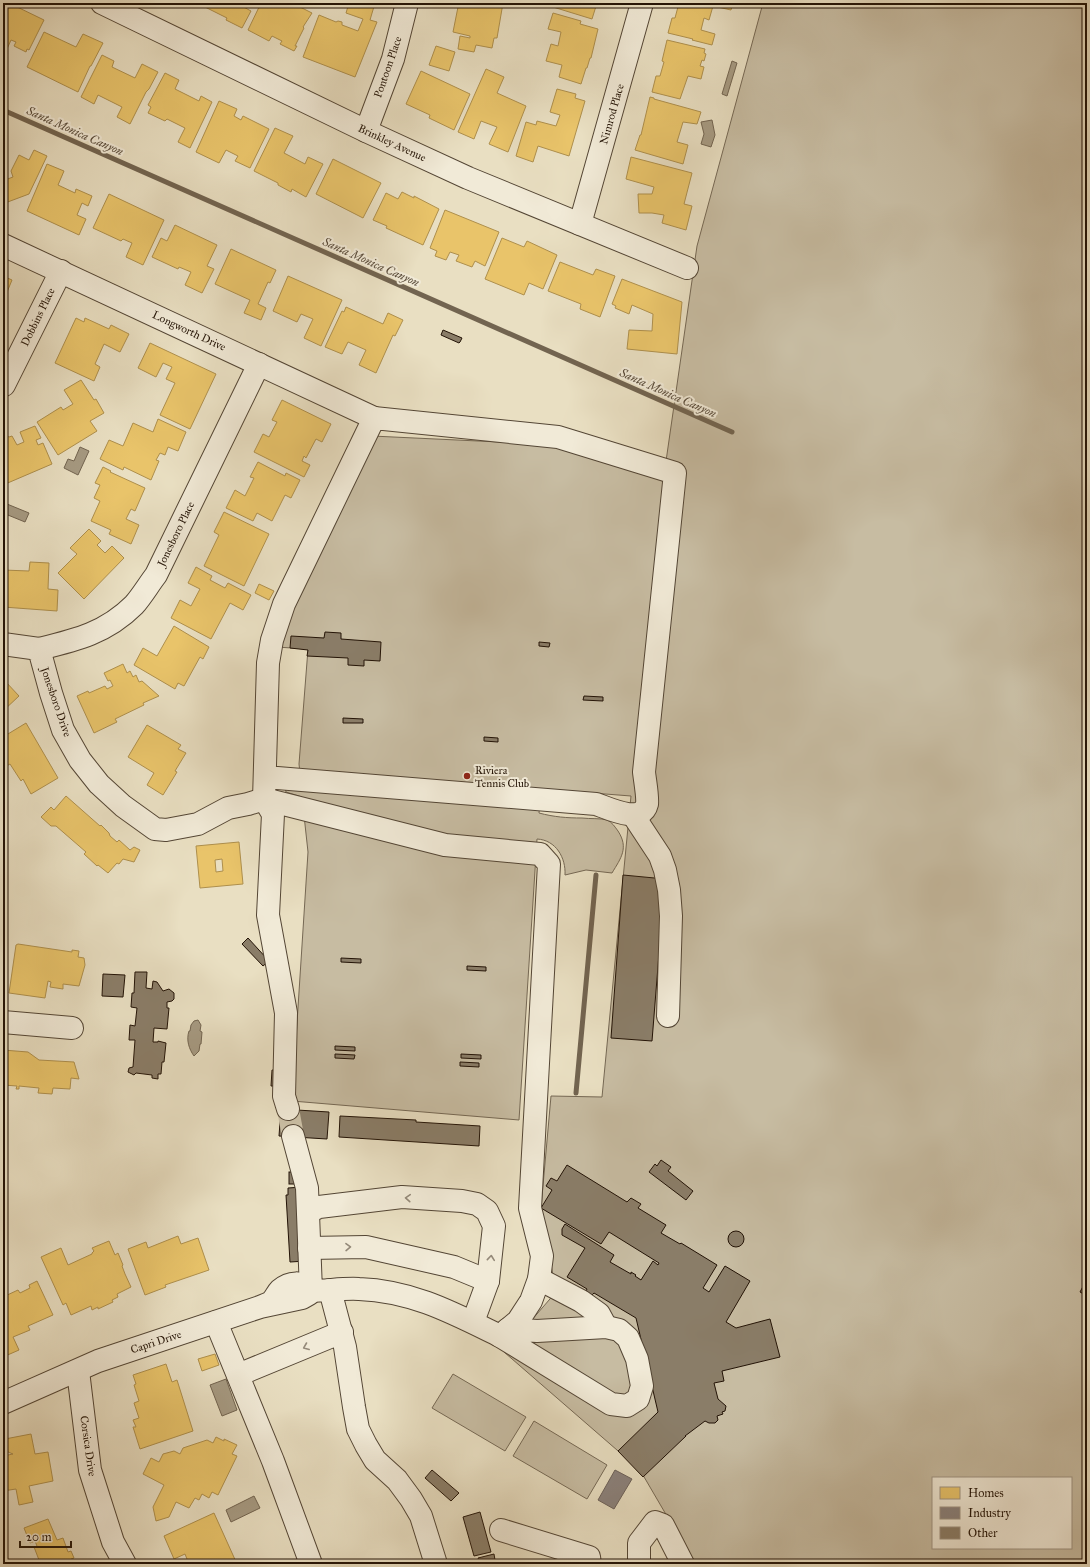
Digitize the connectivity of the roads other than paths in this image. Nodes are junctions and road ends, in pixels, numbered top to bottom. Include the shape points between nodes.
1 (102, 3) edge
2 (407, 3) edge
3 (642, 3) edge
4 (366, 131) junction
5 (580, 224) junction
6 (3, 245) edge
7 (687, 268) dead end
8 (60, 271) junction
9 (259, 364) junction
10 (4, 385) dead end
11 (374, 418) junction
12 (3, 644) edge
13 (39, 649) junction
14 (265, 777) junction
15 (264, 799) junction
16 (633, 815) junction
17 (668, 1016) dead end
18 (3, 1022) edge
19 (72, 1028) dead end
20 (288, 1109) tunnel mouth
21 (293, 1136) tunnel mouth
22 (308, 1212) junction
23 (309, 1248) junction
24 (539, 1279) junction
25 (488, 1281) junction
26 (320, 1291) junction
27 (216, 1322) junction
28 (473, 1322) junction
29 (606, 1327) junction
30 (342, 1332) junction
31 (504, 1333) junction
32 (78, 1371) junction
33 (238, 1375) junction
34 (3, 1403) edge
35 (501, 1530) dead end
36 (125, 1564) edge
37 (311, 1564) edge
38 (436, 1564) edge
39 (590, 1564) edge
40 (639, 1564) edge
41 (683, 1564) edge

1 - 4 street, Brinkley Avenue
2 - 4 street, Pontoon Place via 393,59
3 - 5 street, Nimrod Place
4 - 5 street, Brinkley Avenue via 468,178
5 - 7 street, Brinkley Avenue
6 - 8 street, Longworth Drive
8 - 9 street, Longworth Drive
8 - 10 street, Dobbins Place
9 - 11 street, Longworth Drive
9 - 13 street, Jonesboro Place via 156,574 134,604 108,626 75,641
11 - 14 street via 284,604 272,640 268,663
11 - 16 street, Longworth Drive via 558,436 675,473 644,772 647,804 642,812
12 - 13 street
13 - 15 street, Jonesboro Drive via 63,730 80,760 99,784 154,829 166,830 198,824 228,808
14 - 15 street
14 - 16 street via 596,804
15 - 20 street via 273,814 268,915 286,1013 284,1096
15 - 24 street via 445,845 540,854 548,864 530,1208 542,1256
16 - 17 street via 660,856 669,890 671,916
18 - 19 street
21 - 22 street via 307,1188
22 - 23 street
25 -> 22 street via 494,1226 487,1212 477,1204 402,1197 319,1207
23 -> 25 street via 366,1247 454,1267
23 - 26 street
24 - 29 street via 581,1301 599,1314
24 - 31 street via 531,1301 518,1321
25 - 28 street
26 - 27 street, Capri Drive via 303,1284 292,1283 280,1290 273,1300 260,1307
26 - 28 street via 359,1289 399,1295 422,1300
26 - 30 street
27 - 32 street, Capri Drive via 98,1361
27 - 33 street
28 - 31 street
29 - 31 street
29 - 31 street via 619,1330 628,1338 637,1359 642,1386 638,1399 627,1406 611,1404
30 -> 33 street
30 - 38 street via 358,1429 375,1460 397,1480 411,1498 421,1516
32 - 34 street, Capri Drive
32 - 36 street, Corsica Drive via 90,1470 113,1542
33 - 37 street
35 - 39 street via 589,1557
40 - 41 street via 639,1543 655,1522 663,1525

